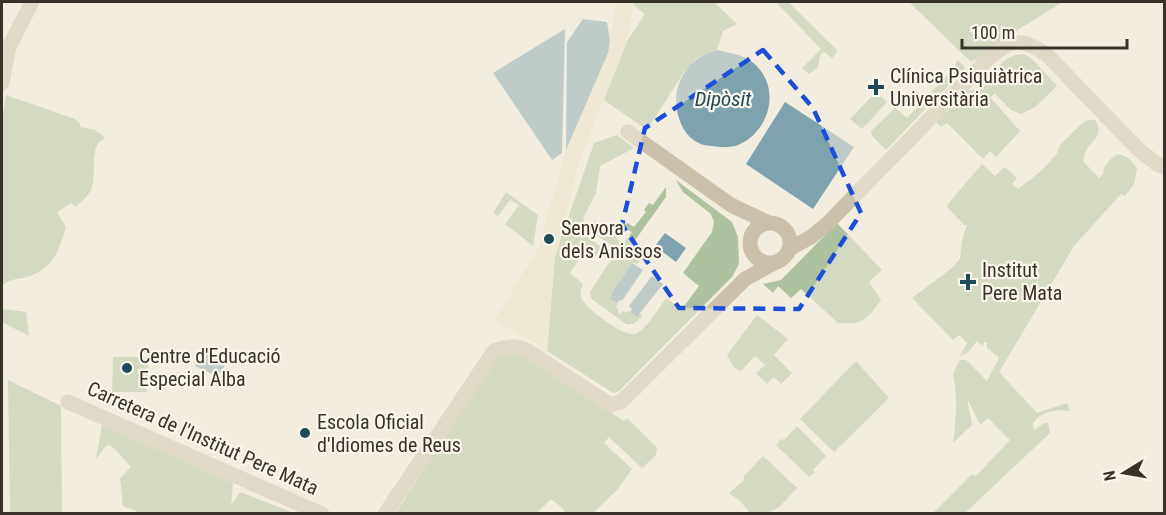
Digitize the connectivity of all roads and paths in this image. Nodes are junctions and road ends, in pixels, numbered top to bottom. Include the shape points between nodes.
1 (32, 2) edge
2 (2, 83) edge
3 (628, 132) dead end
4 (1164, 167) edge
5 (731, 205) junction
6 (832, 216) junction
7 (769, 223) junction
8 (786, 231) junction
9 (751, 236) junction
10 (789, 249) junction
11 (751, 252) junction
12 (774, 263) junction
13 (745, 279) junction
14 (68, 402) dead end
15 (322, 513) edge
16 (385, 513) edge

1 - 2 street via 9,47
3 - 5 street
4 - 6 street via 1139,150 1048,56 1036,47 1010,43 988,59
5 - 7 street
5 - 9 street
6 - 8 street via 803,232
6 - 10 street via 811,237
7 - 8 street
7 - 9 street via 757,227
8 - 10 street
9 - 11 street
10 - 12 street via 786,256
11 - 12 street via 760,261
11 - 13 street
12 - 13 street
13 - 16 street via 622,401 611,405 528,351 506,346 494,351
14 - 15 street, Carretera de l'Institut Pere Mata

